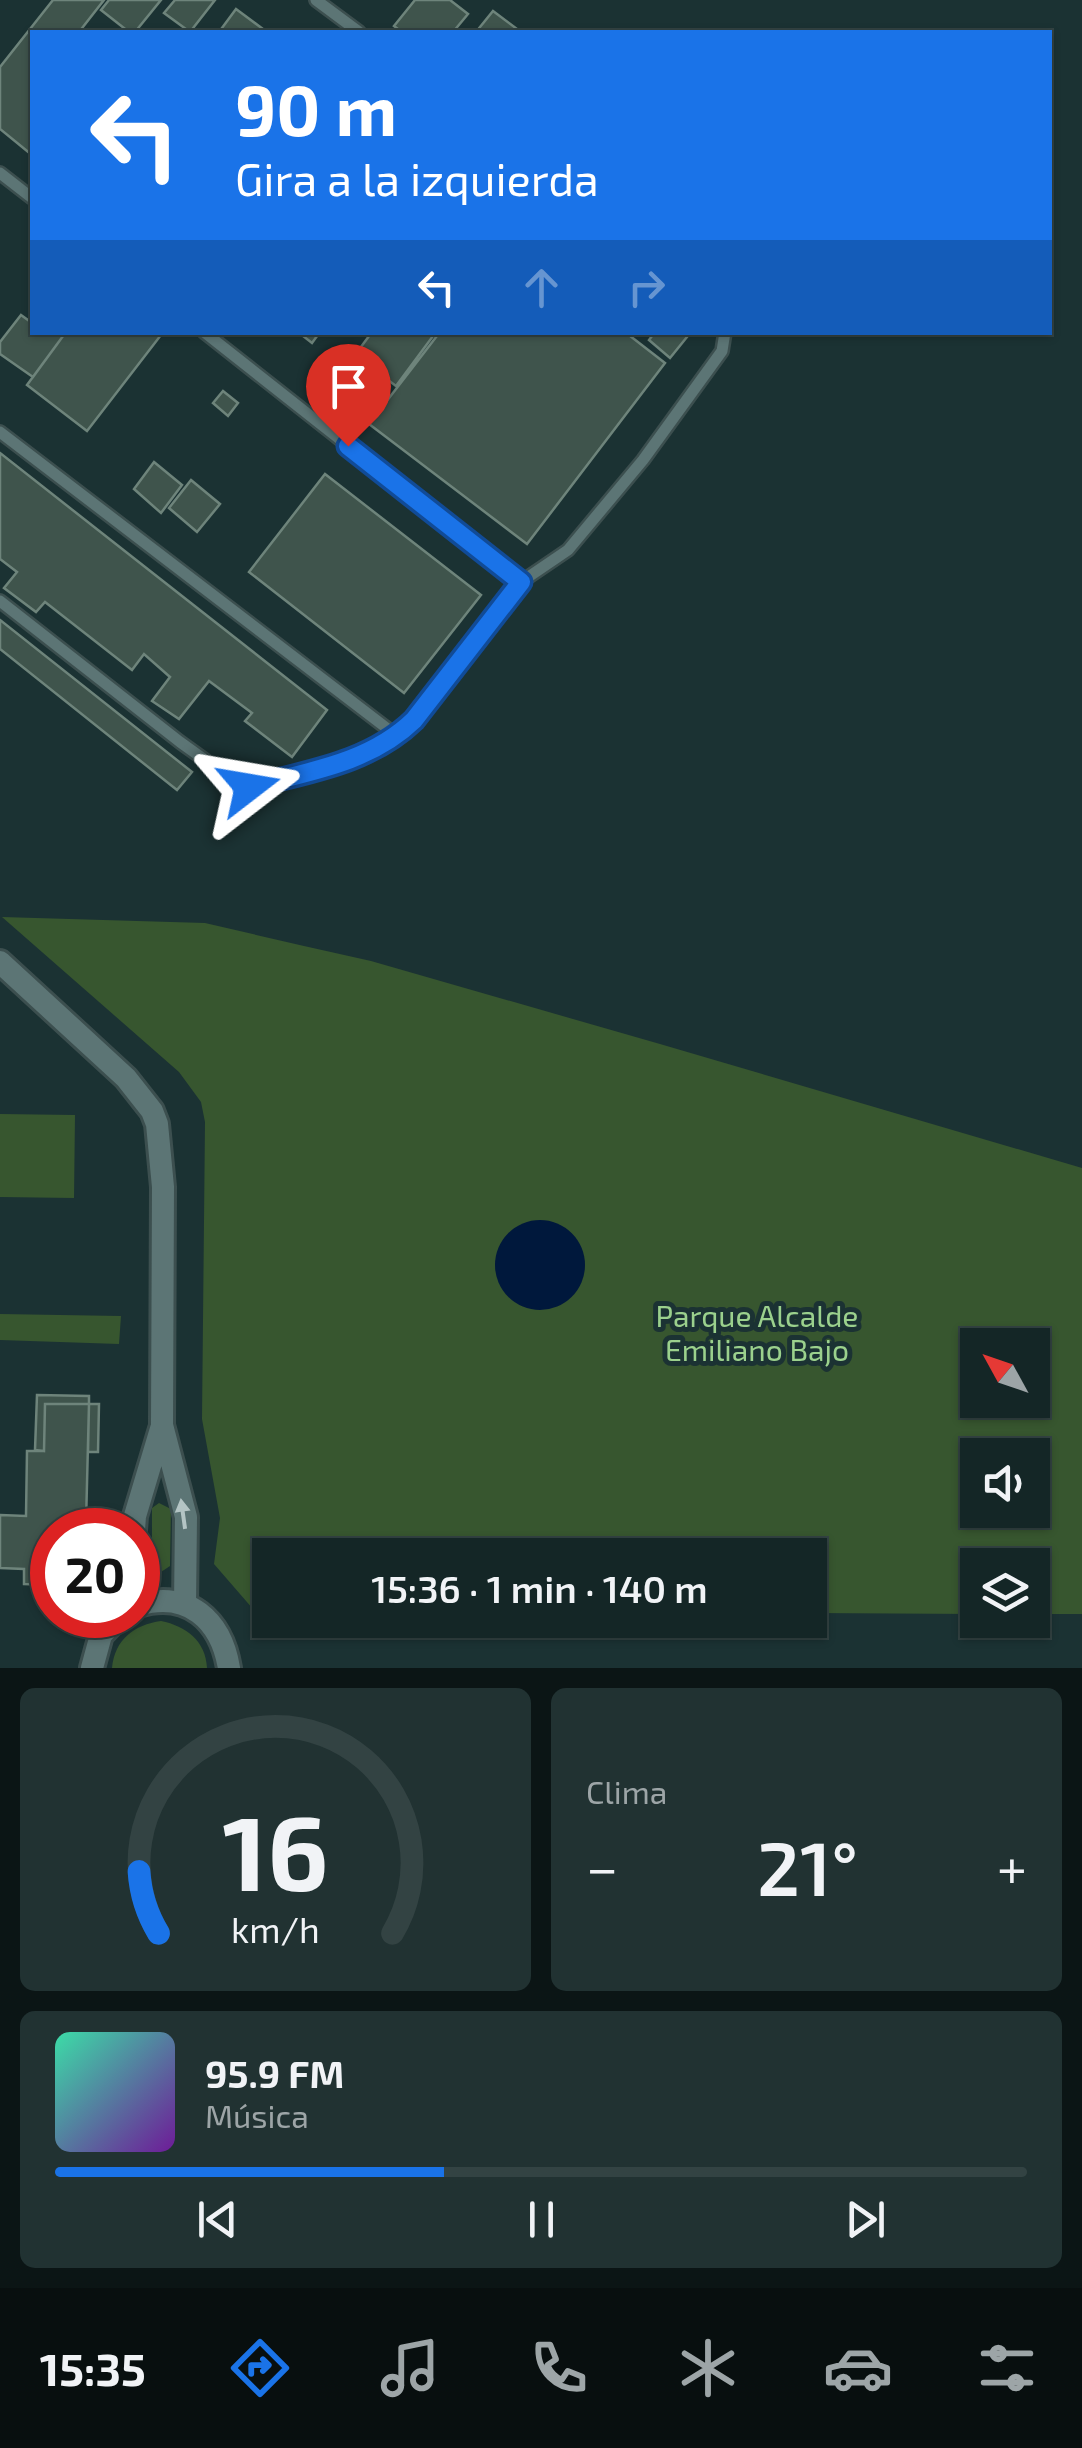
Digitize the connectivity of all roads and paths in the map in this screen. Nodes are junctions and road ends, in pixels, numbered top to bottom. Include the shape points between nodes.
1 (316, 0) edge
2 (355, 30) edge
3 (0, 173) edge
4 (30, 196) edge
5 (208, 335) edge
6 (725, 335) edge
7 (0, 432) edge
8 (521, 582) junction
9 (0, 601) edge
10 (398, 736) junction
11 (0, 962) edge
12 (162, 1425) junction
13 (137, 1508) edge
14 (160, 1601) edge
15 (184, 1605) junction
16 (100, 1638) edge
17 (92, 1668) edge
18 (228, 1668) edge

1 - 2 lane
3 - 4 lane
5 - 8 lane
6 - 8 lane via 722,351 643,460 568,550
7 - 10 lane
8 - 10 lane
9 - 10 lane via 192,751 249,787 373,752
11 - 12 street via 126,1078 157,1124 164,1187
12 - 13 street
15 -> 12 street via 186,1517
14 - 15 street
15 - 18 street via 216,1628
16 - 17 street

